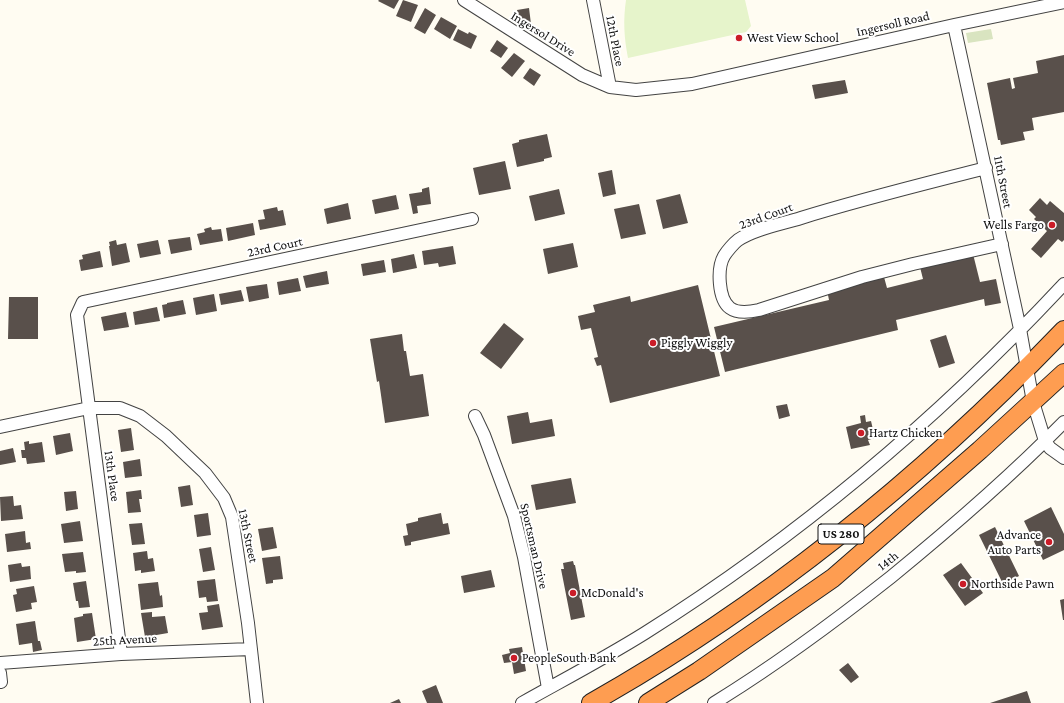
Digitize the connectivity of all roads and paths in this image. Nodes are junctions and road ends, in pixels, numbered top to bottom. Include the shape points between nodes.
1 (464, 0) edge
2 (593, 0) edge
3 (1064, 2) edge
4 (954, 25) junction
5 (610, 87) junction
6 (986, 168) junction
7 (472, 219) dead end
8 (1002, 244) junction
9 (1064, 284) edge
10 (83, 302) joint
11 (1020, 329) junction
12 (1064, 330) edge
13 (1027, 369) junction
14 (1064, 373) edge
15 (1033, 402) junction
16 (89, 408) junction
17 (475, 416) dead end
18 (1064, 422) edge
19 (0, 427) edge
20 (1045, 441) junction
21 (1064, 458) edge
22 (251, 649) junction
23 (122, 654) junction
24 (0, 663) edge
25 (548, 688) junction
26 (258, 703) edge
27 (522, 703) edge
28 (591, 703) edge
29 (648, 703) edge
30 (714, 703) edge

1 - 5 street, Ingersol Drive via 582,75
2 - 5 street, 12th Place
3 - 4 street, Ingersoll Road
4 - 5 street, Ingersoll Road via 692,84 636,90
4 - 6 street, 11th Street
6 - 8 street, 11th Street
6 - 8 street, 23rd Court via 839,206 738,240 724,257 719,278 723,299 730,308 749,312 862,277
7 - 10 street, 23rd Court
8 - 11 street, 11th Street
9 - 11 street
10 - 16 street, 13th Place via 77,315
11 - 13 street, 11th Street
11 - 25 street via 901,442 813,514 718,584 647,632
12 - 13 highway, US 280
13 - 15 street
13 - 28 highway, US 280 via 942,450 837,538 739,610 630,681
14 - 15 highway, US 280
15 - 20 street
15 - 29 highway, US 280 via 833,578 699,671
16 - 19 street, 13th Street
16 - 22 street, 13th Street via 120,408 140,416 166,436 205,473 224,498 232,517
16 - 23 street, 13th Place
17 - 25 street, Sportsman Drive via 514,516
18 - 20 street, 14th
20 - 21 street
20 - 30 street, 14th via 969,512 880,585 801,645
22 - 23 street, 25th Avenue
22 - 26 street, 13th Street
23 - 24 street, 25th Avenue
25 - 27 street

